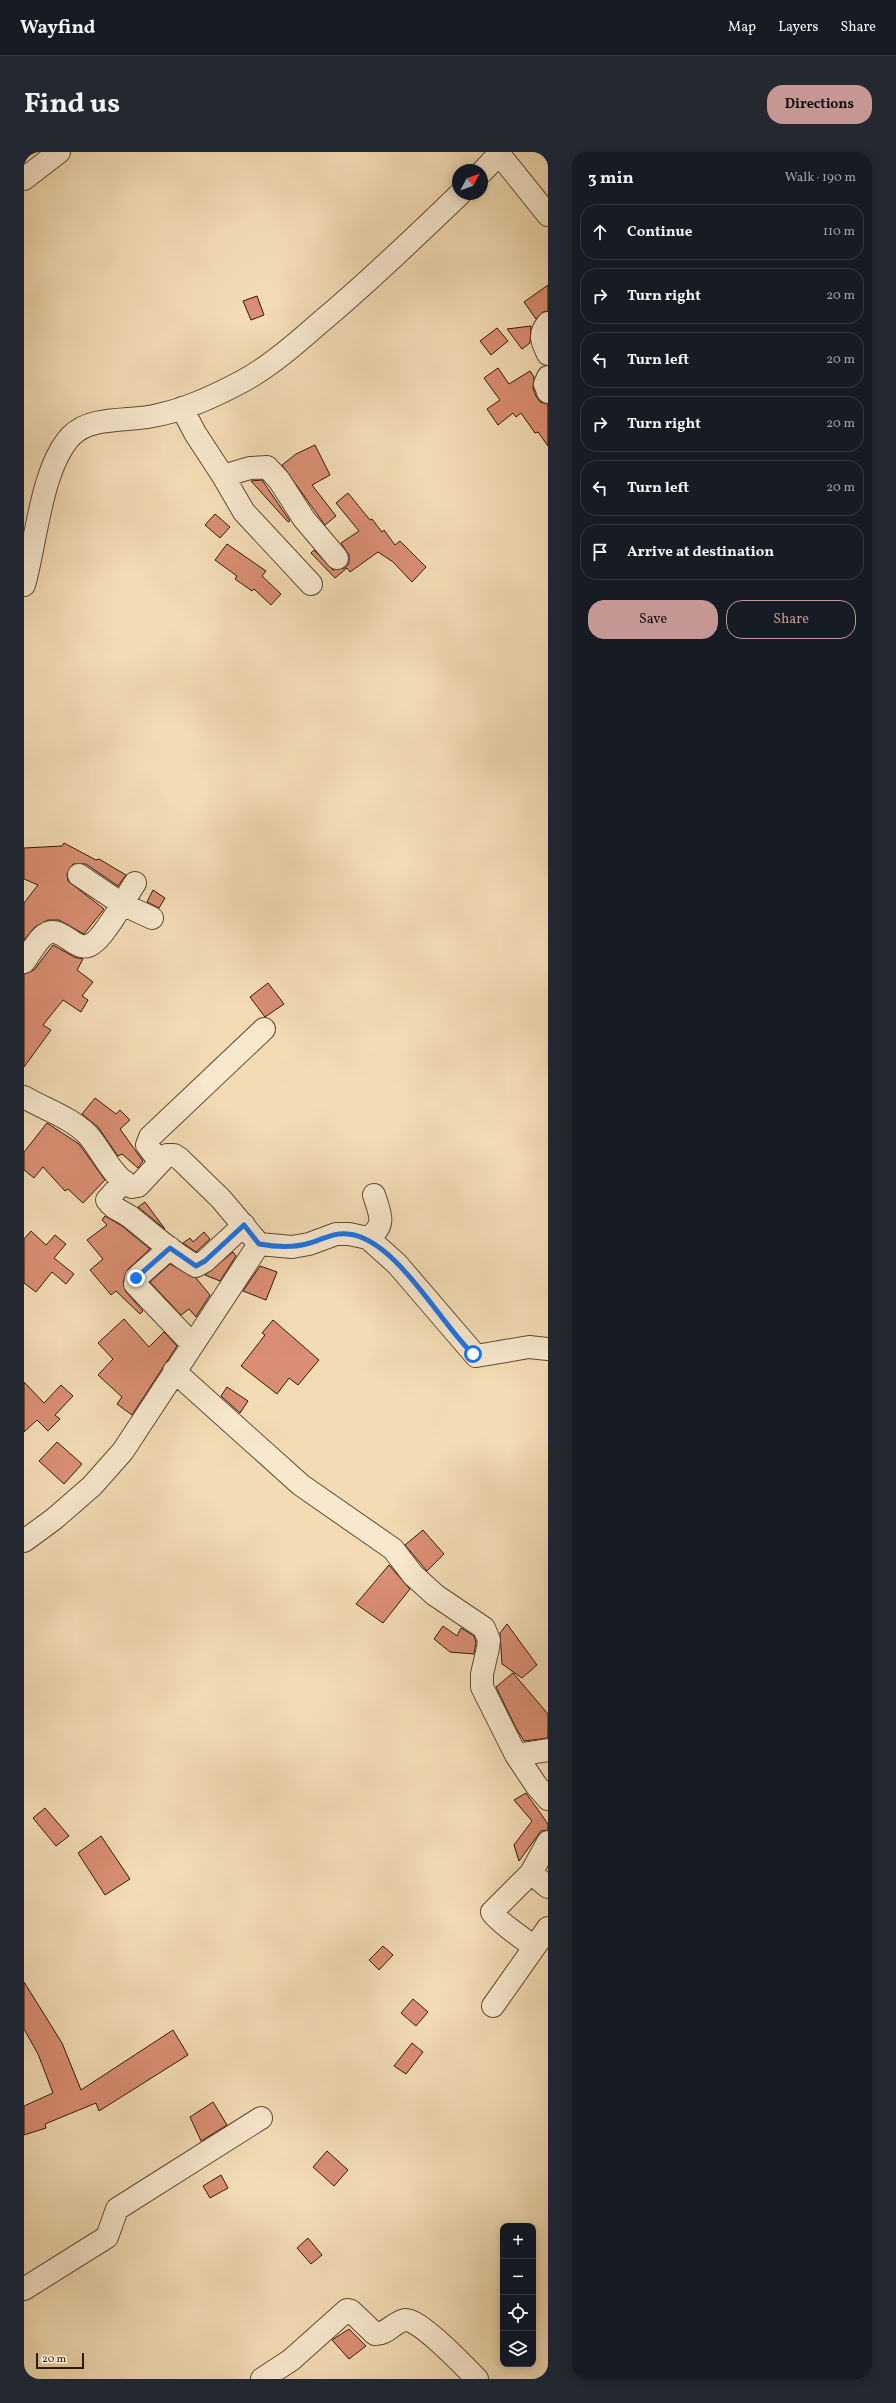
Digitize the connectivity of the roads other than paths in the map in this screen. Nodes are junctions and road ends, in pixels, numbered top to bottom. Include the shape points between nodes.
1 (500, 153) edge
2 (57, 154) edge
3 (488, 166) edge
4 (24, 179) edge
5 (454, 200) edge
6 (548, 215) edge
7 (548, 323) edge
8 (548, 354) edge
9 (548, 377) edge
10 (548, 392) edge
11 (182, 408) junction
12 (223, 476) junction
13 (337, 558) dead end
14 (311, 584) dead end
15 (24, 585) edge
16 (79, 875) dead end
17 (135, 883) dead end
18 (122, 904) junction
19 (152, 918) dead end
20 (24, 962) edge
21 (264, 1030) dead end
22 (24, 1097) edge
23 (159, 1161) junction
24 (124, 1181) junction
25 (374, 1195) dead end
26 (244, 1225) junction
27 (368, 1238) junction
28 (259, 1244) junction
29 (170, 1248) junction
30 (192, 1344) junction
31 (548, 1349) edge
32 (174, 1371) junction
33 (24, 1541) edge
34 (548, 1750) edge
35 (516, 1755) junction
36 (548, 1799) edge
37 (548, 1842) edge
38 (531, 1873) junction
39 (548, 1887) edge
40 (548, 1928) edge
41 (534, 1947) junction
42 (493, 2006) dead end
43 (261, 2118) dead end
44 (24, 2289) edge
45 (262, 2379) edge
46 (477, 2379) edge

1 - 3 street
1 - 6 street
2 - 4 street
5 - 11 street via 366,285 272,362 244,381
7 - 8 street via 541,332 541,339
9 - 10 street via 545,384
11 - 12 street
11 - 15 street via 159,415 89,425 69,438 52,470
12 - 13 street via 250,468 267,467
12 - 14 street via 244,512
16 - 18 street
17 - 18 street
18 - 19 street
18 - 20 street via 92,945 77,945 61,933 53,932 43,936
21 - 23 street via 150,1137 147,1146
22 - 24 street via 73,1123 88,1135
23 - 24 street via 138,1186 132,1187
23 - 26 street via 170,1154 180,1159
24 - 29 street via 107,1200 112,1208 126,1214
25 - 27 street via 381,1220 378,1231
26 - 28 street
26 - 29 street via 205,1261 196,1266
27 - 28 street via 336,1234 292,1247
27 - 31 street via 397,1264 473,1354 478,1356 529,1347
28 - 30 street
29 - 30 street via 136,1278 134,1284
30 - 32 street
32 - 33 street via 123,1451 92,1486
32 - 35 street via 301,1485 387,1544 435,1595 484,1628 489,1640 482,1687
34 - 35 street
35 - 36 street
37 - 38 street
38 - 39 street
38 - 41 street via 492,1912 497,1920
40 - 41 street
41 - 42 street
43 - 44 street via 117,2209 107,2237
45 - 46 street via 291,2360 347,2310 375,2334 380,2334 406,2320 413,2322 446,2347

